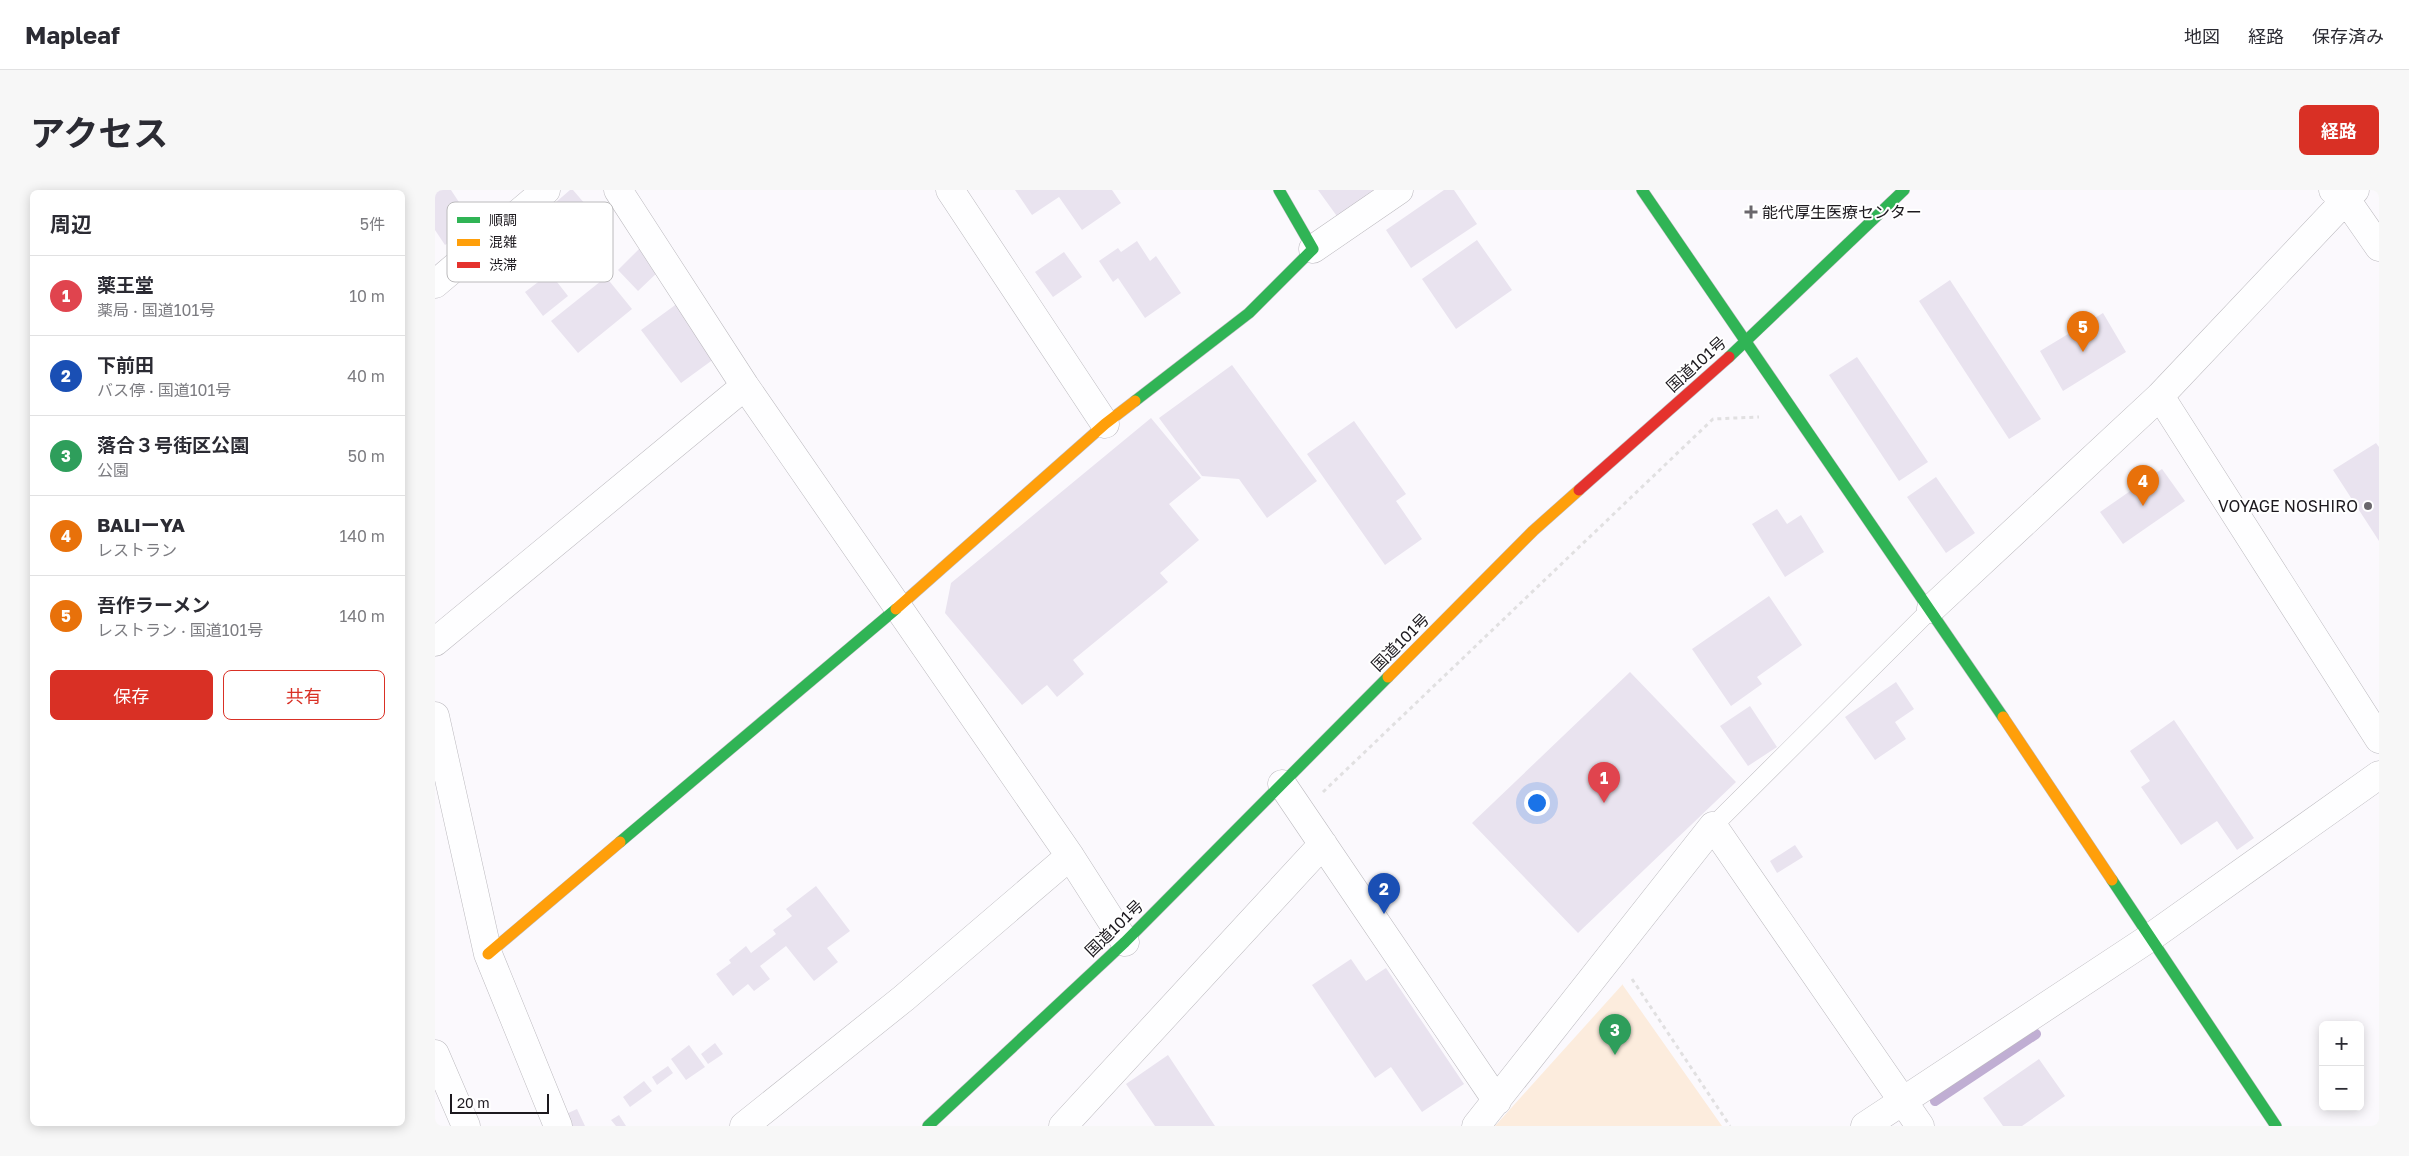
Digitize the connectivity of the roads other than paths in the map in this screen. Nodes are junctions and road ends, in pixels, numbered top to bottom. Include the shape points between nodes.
1 (546, 190) edge
2 (617, 190) edge
3 (950, 190) edge
4 (1279, 190) edge
5 (1399, 190) edge
6 (1642, 190) edge
7 (1904, 190) edge
8 (2345, 193) edge
9 (532, 202) edge
10 (2379, 247) edge
11 (1313, 249) junction
12 (447, 274) edge
13 (435, 284) edge
14 (1745, 343) junction
15 (745, 386) junction
16 (2160, 396) junction
17 (1105, 424) junction
18 (897, 608) junction
19 (1931, 608) junction
20 (435, 642) edge
21 (435, 716) edge
22 (2379, 739) edge
23 (2379, 775) edge
24 (1282, 784) junction
25 (1713, 826) junction
26 (1323, 844) junction
27 (1070, 856) junction
28 (2151, 937) junction
29 (1125, 942) junction
30 (488, 954) junction
31 (435, 1054) edge
32 (1902, 1100) junction
33 (1497, 1101) junction
34 (466, 1126) edge
35 (558, 1126) edge
36 (744, 1126) edge
37 (928, 1126) edge
38 (1063, 1126) edge
39 (1476, 1126) edge
40 (1865, 1126) edge
41 (1920, 1126) edge
42 (2276, 1126) edge

1 - 9 street
2 - 15 street
3 - 17 street
4 - 11 main road
5 - 11 street
6 - 14 main road
7 - 14 main road, 国道101号
8 - 10 street
8 - 16 street
11 - 17 main road via 1249,313
12 - 13 street
14 - 19 main road
14 - 24 main road, 国道101号 via 1533,531
15 - 18 street
15 - 20 street
16 - 19 street
16 - 22 street
17 - 18 main road
18 - 27 street
18 - 30 main road
19 - 25 lane
19 - 28 main road
21 - 30 street
23 - 28 street
24 - 26 street
24 - 29 main road, 国道101号
25 - 32 street
25 - 33 street
26 - 33 street
26 - 38 street
27 - 29 street
27 - 36 street via 904,998
28 - 32 street
28 - 42 main road
29 - 37 main road, 国道101号
30 - 35 street
31 - 34 street
32 - 40 street
32 - 41 street
33 - 39 street

